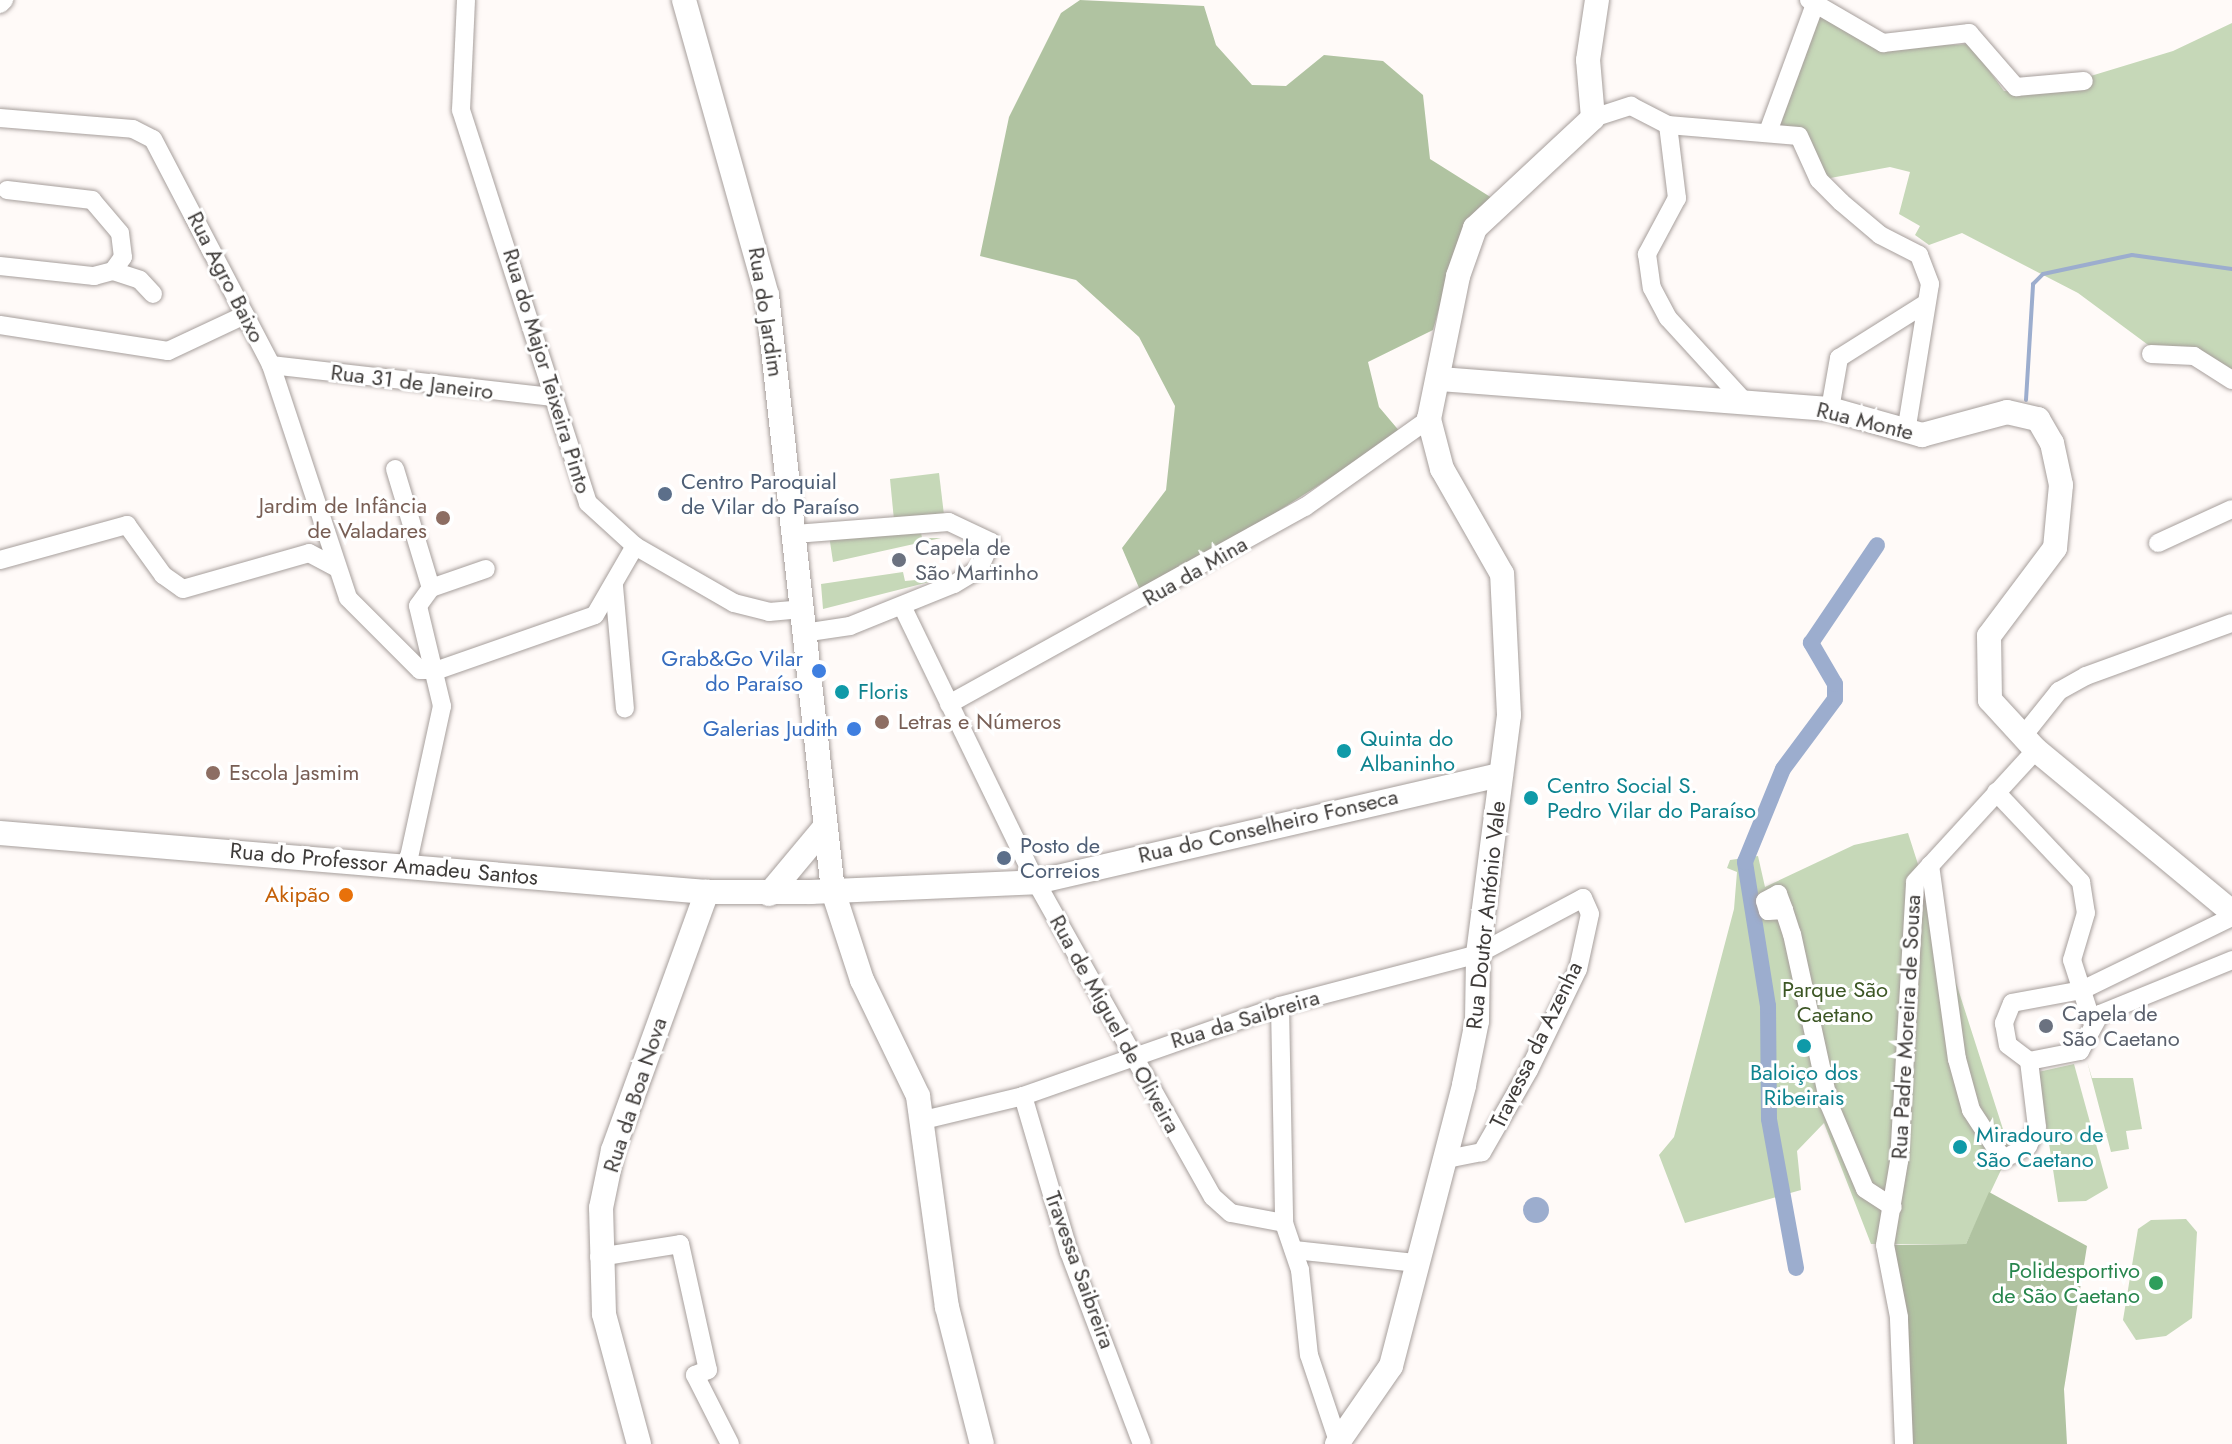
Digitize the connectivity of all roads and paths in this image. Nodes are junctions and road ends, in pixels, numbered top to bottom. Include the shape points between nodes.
1 (466, 0) edge
2 (684, 0) edge
3 (1597, 0) edge
4 (1812, 2) edge
5 (2084, 81) dead end
6 (0, 118) edge
7 (1593, 118) junction
8 (1668, 125) junction
9 (1768, 132) junction
10 (7, 190) dead end
11 (0, 266) edge
12 (113, 271) junction
13 (153, 294) dead end
14 (1923, 305) junction
15 (245, 315) junction
16 (0, 325) edge
17 (2151, 354) dead end
18 (271, 365) junction
19 (1439, 379) junction
20 (2232, 380) edge
21 (553, 397) junction
22 (1744, 401) junction
23 (1830, 409) junction
24 (1429, 419) junction
25 (1906, 432) junction
26 (395, 469) dead end
27 (2232, 509) edge
28 (795, 534) junction
29 (2158, 543) dead end
30 (635, 546) junction
31 (0, 560) edge
32 (337, 568) junction
33 (486, 569) dead end
34 (614, 586) junction
35 (431, 588) junction
36 (902, 606) junction
37 (802, 621) junction
38 (2232, 623) edge
39 (440, 669) junction
40 (949, 704) junction
41 (625, 709) dead end
42 (2029, 743) junction
43 (1501, 775) junction
44 (1996, 792) junction
45 (825, 827) junction
46 (0, 833) edge
47 (1930, 865) junction
48 (407, 866) junction
49 (1036, 882) junction
50 (833, 891) junction
51 (707, 892) junction
52 (769, 894) junction
53 (1583, 898) joint
54 (1784, 910) dead end
55 (2232, 915) edge
56 (1478, 954) junction
57 (2232, 960) edge
58 (2082, 990) junction
59 (1280, 1006) junction
60 (2092, 1022) junction
61 (1133, 1055) junction
62 (2029, 1061) junction
63 (1023, 1096) junction
64 (924, 1120) junction
65 (1442, 1160) junction
66 (1893, 1207) junction
67 (1284, 1223) junction
68 (1294, 1250) junction
69 (599, 1257) junction
70 (1415, 1263) junction
71 (1337, 1443) edge
72 (639, 1444) edge
73 (730, 1444) edge
74 (982, 1444) edge
75 (1142, 1444) edge
76 (1904, 1444) edge

1 - 21 street, Rua do Major Teixeira Pinto via 461,110
2 - 28 main road, Rua do Jardim via 762,269
3 - 7 main road via 1588,40
4 - 5 street via 1883,43 1969,33 2016,87
4 - 9 street
6 - 15 street, Rua Agro Baixo via 133,129 153,139
7 - 8 street via 1631,106
7 - 19 main road, Rua Doutor António Vale via 1475,228 1458,276
8 - 9 street
8 - 22 street via 1677,198 1647,254 1652,288 1668,318
9 - 14 street via 1799,136 1819,180 1841,202 1880,235 1919,255 1930,284
10 - 12 street via 92,200 120,233 123,257
11 - 12 street via 94,276
12 - 13 street via 140,280
14 - 23 street via 1839,358
14 - 25 street
15 - 16 street via 168,351
15 - 18 street, Rua Agro Baixo
17 - 20 street via 2194,356
18 - 21 street, Rua 31 de Janeiro
18 - 32 street, Rua Agro Baixo
19 - 22 main road, Rua Monte
19 - 24 main road, Rua Doutor António Vale
21 - 30 street, Rua do Major Teixeira Pinto via 588,503
22 - 23 main road, Rua Monte
23 - 25 main road, Rua Monte
24 - 40 street, Rua da Mina via 1305,507
24 - 43 main road, Rua Doutor António Vale via 1442,469 1502,574 1510,626
25 - 42 main road, Rua Monte via 1935,434 2023,412 2038,419 2052,443 2061,485 2055,548 1996,622 1987,653 1990,700
26 - 35 street
27 - 29 street
28 - 36 street, Rua do Major Teixeira Pinto via 949,522 991,542 979,569
28 - 37 main road, Rua do Jardim
30 - 34 street
30 - 37 street, Rua do Major Teixeira Pinto via 734,603
31 - 32 street via 127,525 163,575 183,589 309,553
32 - 39 street, Rua Agro Baixo via 348,598 420,670
33 - 35 street
34 - 39 street via 595,615
34 - 41 street
35 - 39 street via 418,606
36 - 37 street, Rua do Major Teixeira Pinto
36 - 40 street, Rua de Miguel de Oliveira
37 - 45 main road, Rua do Jardim
38 - 42 street, Rua Padre Moreira de Sousa via 2086,676 2059,691
39 - 48 street via 442,706
40 - 49 street, Rua de Miguel de Oliveira
42 - 44 street, Rua Padre Moreira de Sousa
42 - 55 main road, Rua Monte
43 - 49 main road, Rua do Conselheiro Fonseca
43 - 56 main road, Rua Doutor António Vale
44 - 47 street, Rua Padre Moreira de Sousa
44 - 58 street via 2081,882 2086,913 2072,960
45 - 50 main road, Rua do Jardim
45 - 52 main road
46 - 48 main road, Rua do Professor Amadeu Santos
47 - 62 street via 1957,1059 1971,1110 2004,1168 2028,1146 2037,1127
47 - 66 street, Rua Padre Moreira de Sousa via 1915,882
48 - 51 main road, Rua do Professor Amadeu Santos
49 - 50 main road, Rua do Conselheiro Fonseca
49 - 61 street, Rua de Miguel de Oliveira
50 - 52 main road, Rua do Professor Amadeu Santos
50 - 64 main road, Rua do Jardim via 853,959 911,1075
51 - 52 main road, Rua do Professor Amadeu Santos
51 - 69 main road, Rua da Boa Nova via 613,1150
53 - 56 street, Rua da Saibreira
53 - 65 street, Travessa da Azenha via 1590,914 1578,969 1529,1070 1482,1152
54 - 66 street via 1829,1104 1865,1189
55 - 58 street
56 - 59 street, Rua da Saibreira
56 - 65 main road, Rua Doutor António Vale via 1477,1021
57 - 60 street
58 - 60 street
58 - 62 street via 2012,1003 2004,1023 2008,1045
59 - 61 street, Rua da Saibreira
59 - 67 street
60 - 62 street via 2080,1051
61 - 63 street, Rua da Saibreira
61 - 67 street, Rua de Miguel de Oliveira via 1213,1197 1231,1213
63 - 64 street, Rua da Saibreira
63 - 75 street, Travessa Saibreira via 1069,1252
64 - 74 main road, Rua do Jardim via 947,1307
65 - 70 main road, Rua Doutor António Vale
66 - 76 street, Rua Padre Moreira de Sousa via 1885,1245 1899,1317
67 - 68 street
68 - 70 street
68 - 71 street via 1309,1355
69 - 72 main road, Rua da Boa Nova via 604,1314
69 - 73 street via 680,1244 708,1370 695,1375
70 - 71 main road, Rua Doutor António Vale via 1391,1366

